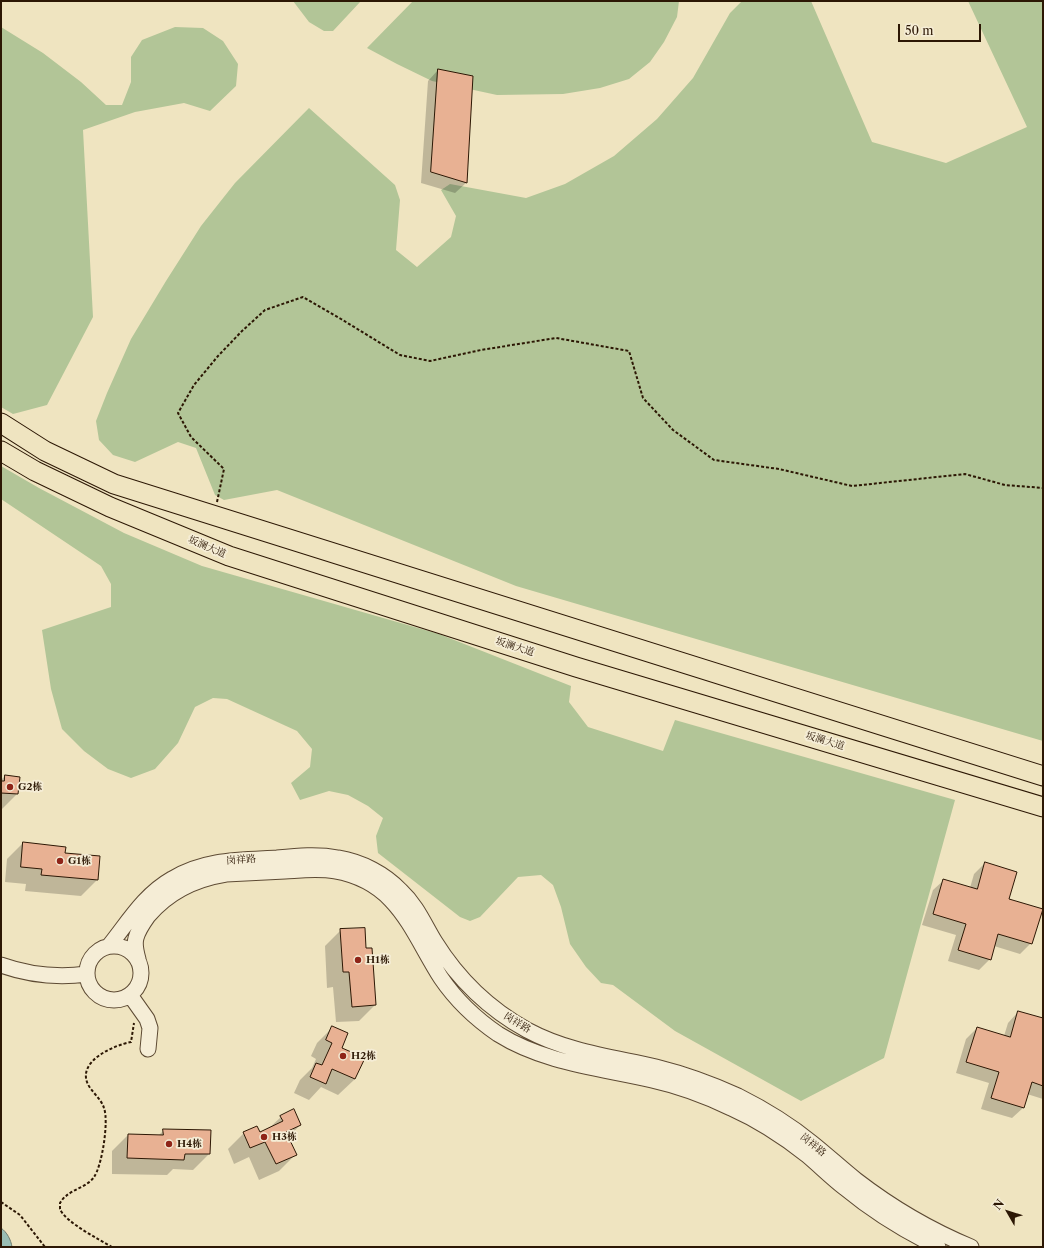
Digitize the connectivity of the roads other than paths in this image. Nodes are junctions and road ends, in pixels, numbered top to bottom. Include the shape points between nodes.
1 (1, 424) edge
2 (1, 451) edge
3 (1043, 776) edge
4 (1043, 807) edge
5 (109, 946) junction
6 (138, 959) junction
7 (1, 965) edge
8 (87, 974) junction
9 (130, 994) junction
10 (148, 1049) dead end
11 (938, 1247) edge
12 (971, 1247) edge

1 - 3 main road via 45,451 114,484
2 - 4 main road, 坂澜大道 via 35,471 110,507 229,556 576,667
5 - 6 street via 126,948
5 - 8 street via 92,956
5 - 12 street, 岗祥路 via 153,892 198,866 224,861 312,856 353,861 378,872 400,889 418,910 433,939 455,970 481,998 511,1021 562,1046 683,1075 738,1096 790,1126 854,1179 894,1207 936,1232
6 - 9 street via 140,978 137,987
6 - 11 street, 岗祥路 via 135,949 139,928 162,902 192,883 226,874 312,869 349,874 371,884 391,899 406,918 450,990 472,1014 498,1034 542,1054 679,1087 732,1108 782,1137 887,1219
7 - 8 street via 42,975
8 - 9 street via 94,992 102,997 112,1000
9 - 10 street via 150,1028

